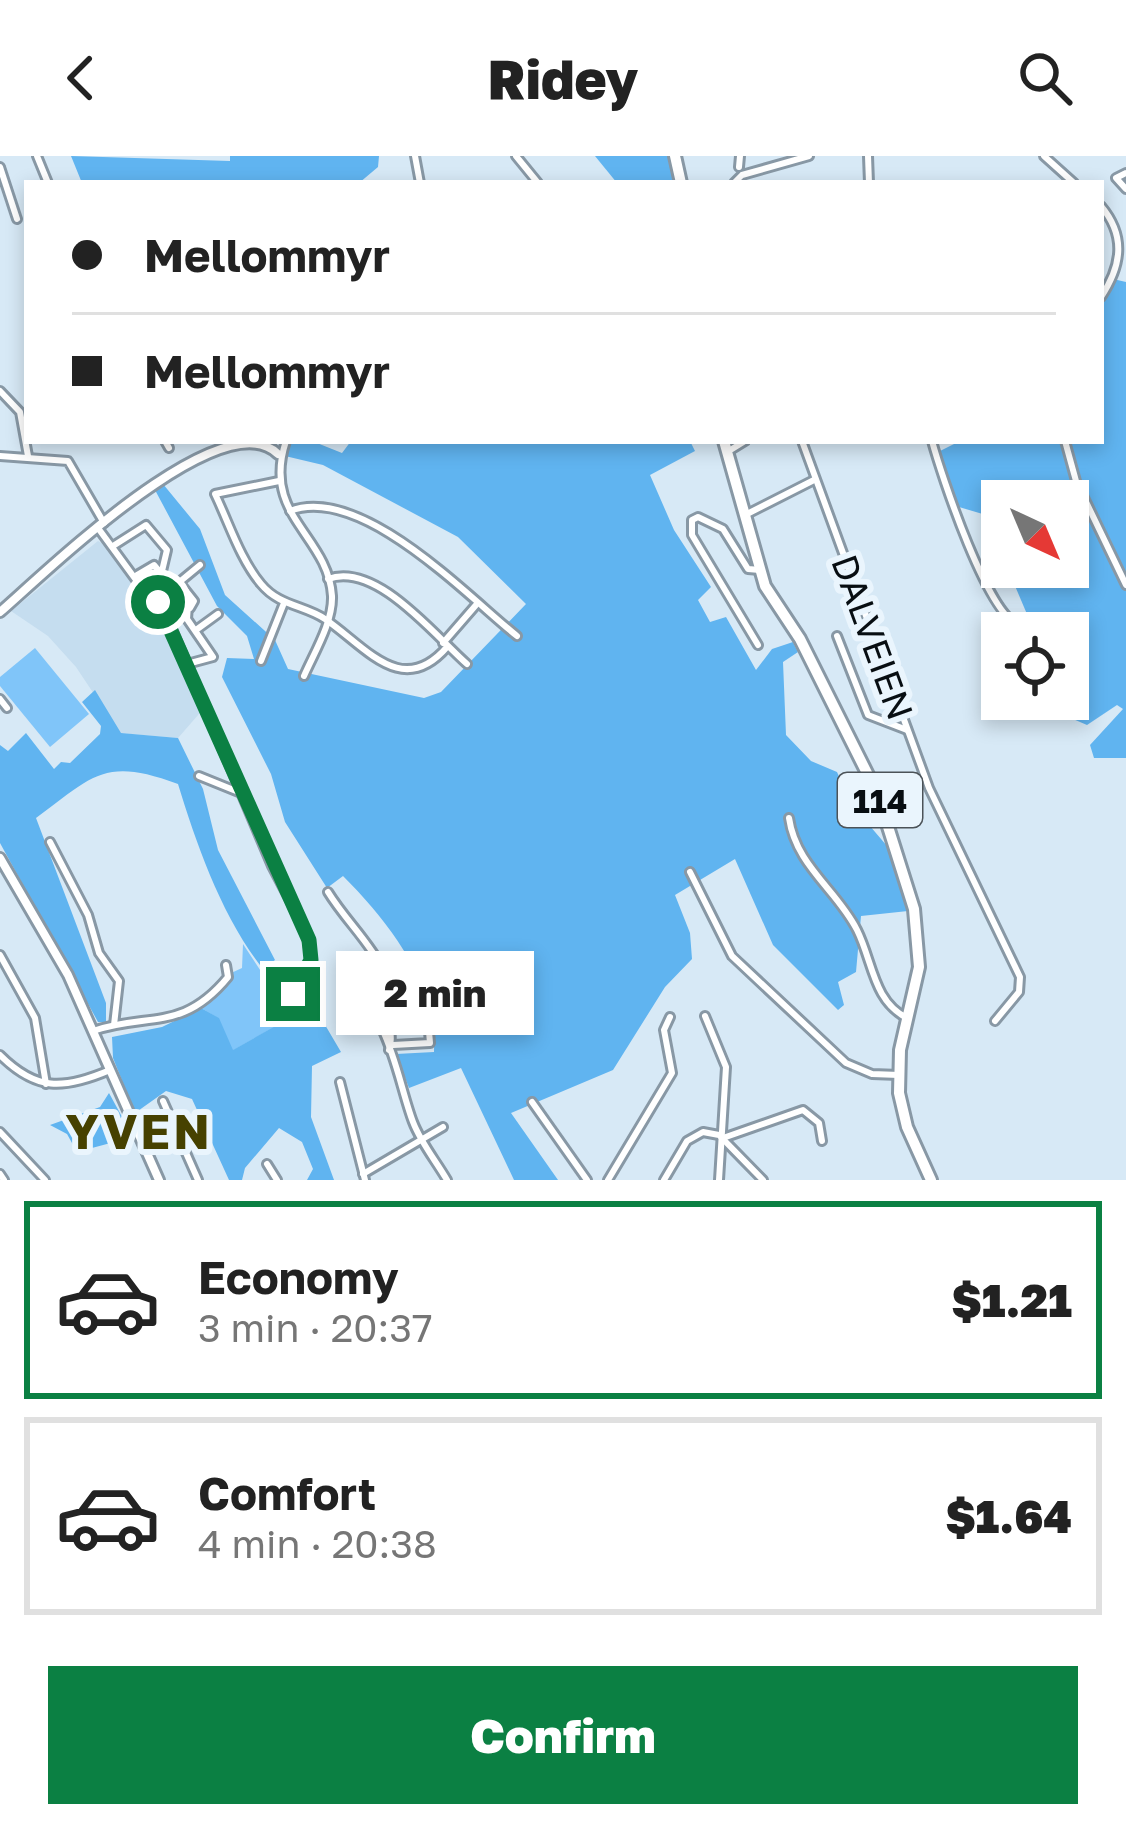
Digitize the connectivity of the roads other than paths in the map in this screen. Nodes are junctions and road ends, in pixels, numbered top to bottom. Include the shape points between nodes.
1 (516, 156) edge
2 (740, 156) edge
3 (809, 156) edge
4 (1044, 156) edge
5 (0, 167) edge
6 (739, 167) dead end
7 (1126, 173) edge
8 (536, 180) edge
9 (737, 180) edge
10 (1071, 180) edge
11 (1126, 189) edge
12 (1104, 210) edge
13 (17, 218) dead end
14 (1124, 262) edge
15 (1104, 292) edge
16 (0, 391) edge
17 (24, 434) edge
18 (26, 444) edge
19 (268, 444) edge
20 (284, 444) edge
21 (803, 444) edge
22 (933, 444) edge
23 (1066, 444) edge
24 (728, 445) edge
25 (220, 446) edge
26 (278, 454) junction
27 (0, 456) edge
28 (28, 457) junction
29 (814, 480) junction
30 (280, 482) junction
31 (290, 511) junction
32 (745, 515) junction
33 (101, 526) junction
34 (113, 546) junction
35 (200, 566) dead end
36 (760, 570) junction
37 (162, 571) junction
38 (137, 575) junction
39 (328, 579) junction
40 (177, 584) junction
41 (1126, 585) edge
42 (284, 604) junction
43 (477, 604) junction
44 (0, 612) edge
45 (1001, 612) edge
46 (218, 614) dead end
47 (187, 619) junction
48 (327, 620) junction
49 (172, 628) junction
50 (196, 630) junction
51 (518, 636) dead end
52 (837, 636) dead end
53 (445, 645) junction
54 (758, 645) dead end
55 (261, 661) dead end
56 (187, 664) junction
57 (467, 664) dead end
58 (304, 676) dead end
59 (0, 699) edge
60 (7, 708) dead end
61 (907, 730) junction
62 (200, 776) dead end
63 (241, 793) junction
64 (789, 818) dead end
65 (50, 842) dead end
66 (0, 858) edge
67 (690, 872) dead end
68 (328, 892) dead end
69 (0, 955) edge
70 (360, 961) dead end
71 (226, 965) dead end
72 (346, 989) dead end
73 (293, 994) dead end
74 (364, 1000) junction
75 (705, 1016) dead end
76 (670, 1017) dead end
77 (907, 1018) junction
78 (428, 1020) dead end
79 (995, 1021) dead end
80 (114, 1025) junction
81 (94, 1031) junction
82 (391, 1047) junction
83 (0, 1055) edge
84 (110, 1070) junction
85 (899, 1075) junction
86 (340, 1082) dead end
87 (46, 1084) junction
88 (163, 1101) dead end
89 (532, 1102) dead end
90 (443, 1127) dead end
91 (0, 1132) edge
92 (723, 1138) junction
93 (822, 1141) dead end
94 (422, 1142) junction
95 (267, 1164) dead end
96 (364, 1177) edge
97 (45, 1180) edge
98 (159, 1180) edge
99 (198, 1180) edge
100 (278, 1180) edge
101 (447, 1180) edge
102 (587, 1180) edge
103 (608, 1180) edge
104 (664, 1180) edge
105 (719, 1180) edge
106 (763, 1180) edge
107 (931, 1180) edge

1 - 8 street
2 - 6 street
3 - 9 street
4 - 10 street
5 - 13 street
7 - 11 street via 1115,178
12 - 14 street via 1118,229
14 - 15 street
16 - 17 street via 20,412
18 - 28 street
19 - 26 street
20 - 26 street
21 - 29 street, DALVEIEN
22 - 45 street
23 - 41 street
24 - 32 main road, 114
25 - 33 street via 168,472
26 - 30 street
27 - 28 street
28 - 33 street via 73,464
29 - 32 street
29 - 61 street, DALVEIEN
30 - 31 street
30 - 42 street via 214,494 261,585
31 - 39 street
31 - 43 street via 323,506 364,522 417,553
32 - 36 main road, 114
33 - 34 street
33 - 44 street
34 - 37 street via 144,524 167,550
34 - 38 street
35 - 40 street
36 - 54 street via 747,567 719,525 692,520 692,535
36 - 77 main road, 114 via 892,834 918,927
37 - 38 street via 151,564
37 - 40 street
38 - 49 street
39 - 48 street
39 - 53 street via 370,583
40 - 47 street via 194,601
42 - 48 street
42 - 55 street
43 - 51 street
43 - 53 street
46 - 50 street
47 - 49 street
47 - 50 street
48 - 53 street via 372,657 412,671 427,669
48 - 58 street
49 - 56 street
50 - 56 street via 214,657
52 - 61 street via 868,716
53 - 57 street
56 - 63 street
59 - 60 street
61 - 79 street, DALVEIEN via 1020,977 1019,992
62 - 63 street
63 - 73 street via 309,940 311,960
64 - 77 street via 808,867 855,926 880,995
65 - 80 street via 119,981
66 - 81 street
67 - 85 street via 732,956 847,1063
68 - 82 street via 389,979 396,1004
69 - 87 street via 35,1018
70 - 74 street via 369,981
71 - 80 street via 220,987 170,1019
72 - 74 street
74 - 82 street
75 - 92 street via 726,1067
76 - 103 street via 664,1030 672,1072
77 - 85 main road, 114
78 - 82 street via 430,1042
80 - 81 street
81 - 84 street
82 - 94 street
83 - 87 street via 25,1079
84 - 87 street
84 - 98 street
85 - 107 main road, 114 via 904,1120
86 - 96 street
88 - 99 street
89 - 102 street
90 - 94 street
91 - 97 street
92 - 93 street via 802,1110 819,1123
92 - 104 street via 691,1136
92 - 105 street
92 - 106 street
94 - 96 street
94 - 101 street
95 - 100 street

